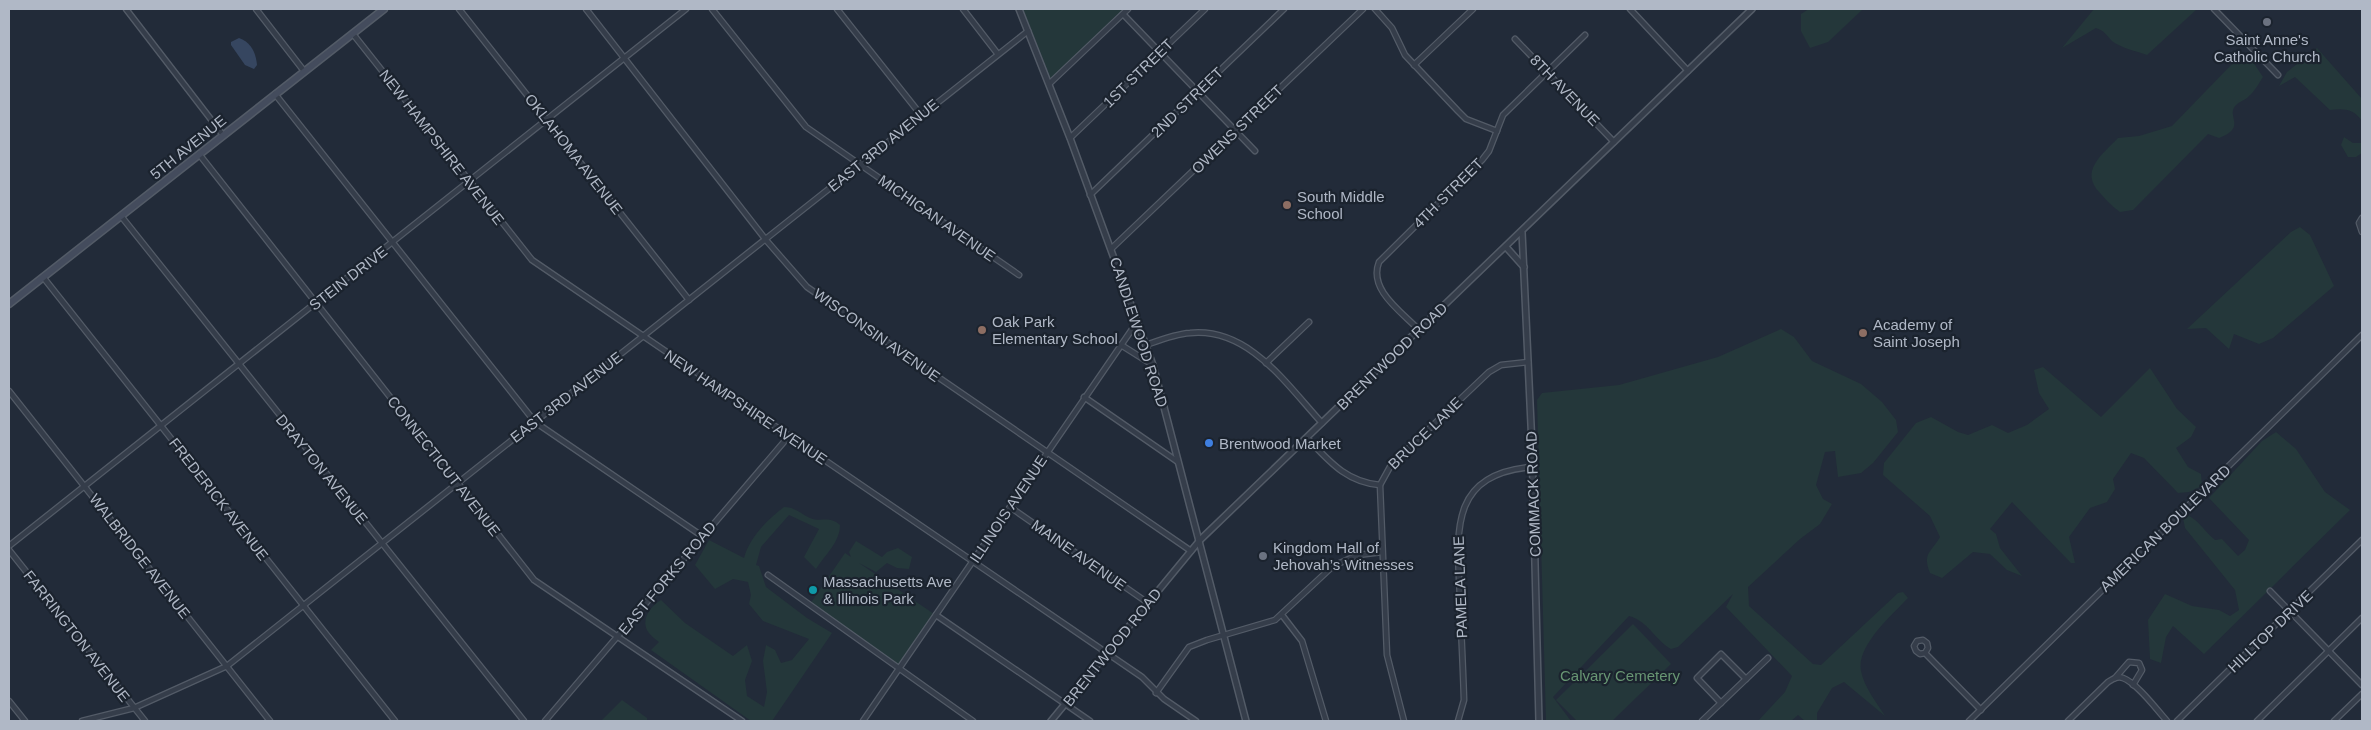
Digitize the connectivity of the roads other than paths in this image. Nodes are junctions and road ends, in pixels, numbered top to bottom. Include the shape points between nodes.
1 (126, 9) edge
2 (256, 9) edge
3 (382, 9) edge
4 (459, 9) edge
5 (586, 9) edge
6 (686, 9) edge
7 (712, 9) edge
8 (837, 9) edge
9 (963, 9) edge
10 (1019, 9) edge
11 (1128, 9) edge
12 (1205, 9) edge
13 (1284, 9) edge
14 (1363, 9) edge
15 (1375, 9) edge
16 (1473, 9) edge
17 (1630, 9) edge
18 (1752, 9) edge
19 (2214, 9) edge
20 (1123, 14) junction
21 (1028, 31) junction
22 (353, 34) junction
23 (1585, 35) dead end
24 (1515, 38) dead end
25 (997, 52) junction
26 (1159, 52) junction
27 (624, 58) junction
28 (1414, 65) junction
29 (304, 71) junction
30 (1688, 71) junction
31 (1547, 72) junction
32 (2278, 75) dead end
33 (1049, 84) junction
34 (1197, 92) junction
35 (275, 94) junction
36 (921, 115) junction
37 (547, 120) junction
38 (1235, 131) junction
39 (1496, 131) junction
40 (223, 135) junction
41 (1070, 138) junction
42 (1614, 142) junction
43 (1254, 151) dead end
44 (199, 154) junction
45 (860, 164) junction
46 (469, 181) junction
47 (1090, 195) junction
48 (121, 216) junction
49 (2362, 218) edge
50 (1522, 232) junction
51 (2362, 232) edge
52 (766, 240) junction
53 (393, 242) junction
54 (1506, 247) junction
55 (1111, 249) junction
56 (1524, 268) junction
57 (1019, 275) dead end
58 (44, 277) junction
59 (689, 300) junction
60 (316, 302) junction
61 (9, 304) edge
62 (1137, 322) junction
63 (1309, 322) dead end
64 (1419, 330) junction
65 (2362, 335) edge
66 (642, 337) junction
67 (1121, 345) junction
68 (1146, 345) junction
69 (1528, 362) junction
70 (1266, 363) junction
71 (238, 364) junction
72 (1153, 365) junction
73 (9, 391) edge
74 (1084, 397) junction
75 (535, 422) junction
76 (1322, 423) junction
77 (161, 425) junction
78 (789, 436) junction
79 (1308, 438) junction
80 (1047, 451) junction
81 (1178, 462) junction
82 (1532, 466) junction
83 (458, 484) junction
84 (1380, 485) junction
85 (84, 486) junction
86 (1010, 507) junction
87 (702, 536) junction
88 (1200, 540) junction
89 (2362, 540) edge
90 (382, 544) junction
91 (9, 548) edge
92 (1191, 551) junction
93 (1382, 552) junction
94 (972, 562) junction
95 (768, 575) dead end
96 (2270, 591) dead end
97 (1148, 603) junction
98 (304, 605) junction
99 (2290, 611) junction
100 (1282, 615) junction
101 (936, 616) junction
102 (2362, 618) edge
103 (617, 636) junction
104 (1224, 636) junction
105 (2328, 651) junction
106 (1925, 653) dead end
107 (1107, 654) junction
108 (1768, 658) dead end
109 (227, 666) junction
110 (898, 670) junction
111 (2115, 678) junction
112 (1746, 679) junction
113 (2132, 685) junction
114 (2362, 685) edge
115 (1156, 693) junction
116 (2362, 694) edge
117 (9, 700) edge
118 (1721, 703) junction
119 (1065, 704) junction
120 (134, 708) junction
121 (1981, 710) junction
122 (25, 721) edge
123 (82, 721) edge
124 (145, 721) edge
125 (270, 721) edge
126 (395, 721) edge
127 (524, 721) edge
128 (545, 721) edge
129 (742, 721) edge
130 (863, 721) edge
131 (973, 721) edge
132 (1051, 721) edge
133 (1090, 721) edge
134 (1196, 721) edge
135 (1246, 721) edge
136 (1326, 721) edge
137 (1404, 721) edge
138 (1458, 721) edge
139 (1540, 721) edge
140 (1702, 721) edge
141 (1969, 721) edge
142 (2068, 721) edge
143 (2167, 721) edge
144 (2177, 721) edge
145 (2256, 721) edge
146 (2334, 721) edge

1 - 40 street
2 - 29 street
3 - 22 main road, 5TH AVENUE
4 - 37 street, OKLAHOMA AVENUE
5 - 27 street, WISCONSIN AVENUE
6 - 27 street, STEIN DRIVE
7 - 45 street, MICHIGAN AVENUE via 806,127
8 - 36 street
9 - 25 street
10 - 21 street, CANDLEWOOD ROAD
11 - 20 street
12 - 26 street, 1ST STREET
13 - 34 street, 2ND STREET
14 - 38 street, OWENS STREET
15 - 28 street via 1388,22
16 - 28 street
17 - 30 street
18 - 30 street, BRENTWOOD ROAD
19 - 32 street
20 - 26 street
20 - 33 street
21 - 25 street, EAST 3RD AVENUE
21 - 33 street, CANDLEWOOD ROAD
22 - 29 main road, 5TH AVENUE
22 - 46 street, NEW HAMPSHIRE AVENUE
23 - 31 street, 4TH STREET
24 - 31 street, 8TH AVENUE
25 - 36 street, EAST 3RD AVENUE
26 - 34 street
26 - 41 street, 1ST STREET
27 - 37 street, STEIN DRIVE
27 - 52 street, WISCONSIN AVENUE
28 - 39 street via 1466,119
29 - 35 main road, 5TH AVENUE
30 - 42 street, BRENTWOOD ROAD
31 - 39 street, 4TH STREET via 1503,115
31 - 42 street, 8TH AVENUE
33 - 41 street, CANDLEWOOD ROAD
34 - 38 street
34 - 47 street, 2ND STREET
35 - 40 main road, 5TH AVENUE
35 - 53 street
36 - 45 street, EAST 3RD AVENUE
37 - 46 street, STEIN DRIVE
37 - 59 street, OKLAHOMA AVENUE
38 - 43 street
38 - 55 street, OWENS STREET
39 - 64 street, 4TH STREET via 1489,152 1482,160 1379,262 1376,270 1379,286
40 - 44 main road, 5TH AVENUE
41 - 47 street, CANDLEWOOD ROAD
42 - 50 street, BRENTWOOD ROAD
44 - 48 main road, 5TH AVENUE
44 - 60 street, CONNECTICUT AVENUE
45 - 52 street, EAST 3RD AVENUE
45 - 57 street, MICHIGAN AVENUE
46 - 53 street, STEIN DRIVE
46 - 66 street, NEW HAMPSHIRE AVENUE via 532,260
47 - 55 street, CANDLEWOOD ROAD
48 - 58 main road, 5TH AVENUE
48 - 71 street, DRAYTON AVENUE
49 - 51 street via 2359,222
50 - 54 street, BRENTWOOD ROAD
50 - 56 street, COMMACK ROAD
52 - 59 street, EAST 3RD AVENUE
52 - 80 street, WISCONSIN AVENUE via 807,287 821,298
53 - 60 street, STEIN DRIVE
53 - 75 street
54 - 56 street
54 - 64 street, BRENTWOOD ROAD
55 - 62 street, CANDLEWOOD ROAD
56 - 69 street, COMMACK ROAD
58 - 61 main road, 5TH AVENUE
58 - 77 street, FREDERICK AVENUE
59 - 66 street, EAST 3RD AVENUE
60 - 71 street, STEIN DRIVE
60 - 83 street, CONNECTICUT AVENUE
62 - 67 street, ILLINOIS AVENUE
62 - 68 street, CANDLEWOOD ROAD
63 - 70 street
64 - 76 street, BRENTWOOD ROAD
65 - 121 street, AMERICAN BOULEVARD
66 - 75 street, EAST 3RD AVENUE
66 - 78 street, NEW HAMPSHIRE AVENUE
67 - 72 street
67 - 74 street, ILLINOIS AVENUE
68 - 70 street via 1180,334 1205,332 1239,342
68 - 72 street, CANDLEWOOD ROAD
69 - 82 street, COMMACK ROAD
69 - 84 street, BRUCE LANE via 1501,365 1489,372 1390,466
70 - 76 street
71 - 77 street, STEIN DRIVE
71 - 90 street, DRAYTON AVENUE
72 - 81 street, CANDLEWOOD ROAD
73 - 85 street, WALBRIDGE AVENUE
74 - 80 street, ILLINOIS AVENUE
74 - 81 street
75 - 83 street, EAST 3RD AVENUE
75 - 87 street
76 - 79 street, BRENTWOOD ROAD
77 - 85 street, STEIN DRIVE
77 - 98 street, FREDERICK AVENUE
78 - 87 street, EAST FORKS ROAD
78 - 94 street, NEW HAMPSHIRE AVENUE
79 - 84 street via 1347,476 1359,482
79 - 88 street, BRENTWOOD ROAD
80 - 86 street, ILLINOIS AVENUE
80 - 92 street, WISCONSIN AVENUE
81 - 88 street, CANDLEWOOD ROAD
82 - 138 street, PAMELA LANE via 1508,470 1488,479 1477,488 1463,511 1457,539 1464,700
82 - 139 street, COMMACK ROAD
83 - 90 street, EAST 3RD AVENUE
83 - 103 street, CONNECTICUT AVENUE via 534,580
84 - 93 street, BRUCE LANE
85 - 91 street, STEIN DRIVE
85 - 109 street, WALBRIDGE AVENUE
86 - 94 street, ILLINOIS AVENUE
86 - 97 street, MAINE AVENUE
87 - 103 street, EAST FORKS ROAD
88 - 92 street, BRENTWOOD ROAD
88 - 104 street, CANDLEWOOD ROAD
89 - 99 street, HILLTOP DRIVE
90 - 98 street, EAST 3RD AVENUE
90 - 127 street, DRAYTON AVENUE
91 - 120 street, FARRINGTON AVENUE
92 - 97 street, BRENTWOOD ROAD
93 - 100 street via 1358,555 1333,566
93 - 137 street, BRUCE LANE via 1387,655
94 - 101 street, ILLINOIS AVENUE
94 - 107 street, NEW HAMPSHIRE AVENUE
95 - 110 street
96 - 99 street
97 - 107 street, BRENTWOOD ROAD
98 - 109 street, EAST 3RD AVENUE
98 - 126 street, FREDERICK AVENUE
99 - 105 street
99 - 144 street, HILLTOP DRIVE
100 - 104 street via 1265,625
100 - 136 street via 1305,647
101 - 110 street, ILLINOIS AVENUE
101 - 119 street
102 - 105 street
103 - 128 street, EAST FORKS ROAD
103 - 129 street, CONNECTICUT AVENUE
104 - 115 street via 1198,642 1190,648
104 - 135 street, CANDLEWOOD ROAD
105 - 114 street
105 - 145 street
106 - 121 street
107 - 115 street, NEW HAMPSHIRE AVENUE via 1142,677
107 - 119 street, BRENTWOOD ROAD
108 - 112 street
109 - 120 street, EAST 3RD AVENUE
109 - 125 street, WALBRIDGE AVENUE
110 - 130 street, ILLINOIS AVENUE
110 - 131 street
111 - 113 street via 2123,678
111 - 113 street via 2129,662 2139,663 2142,670
111 - 142 street
112 - 118 street
112 - 118 street via 1721,654 1697,678
113 - 143 street
115 - 134 street, NEW HAMPSHIRE AVENUE
116 - 146 street
117 - 122 street
118 - 140 street
119 - 132 street, BRENTWOOD ROAD
119 - 133 street
120 - 123 street, EAST 3RD AVENUE
120 - 124 street, FARRINGTON AVENUE
121 - 141 street, AMERICAN BOULEVARD

